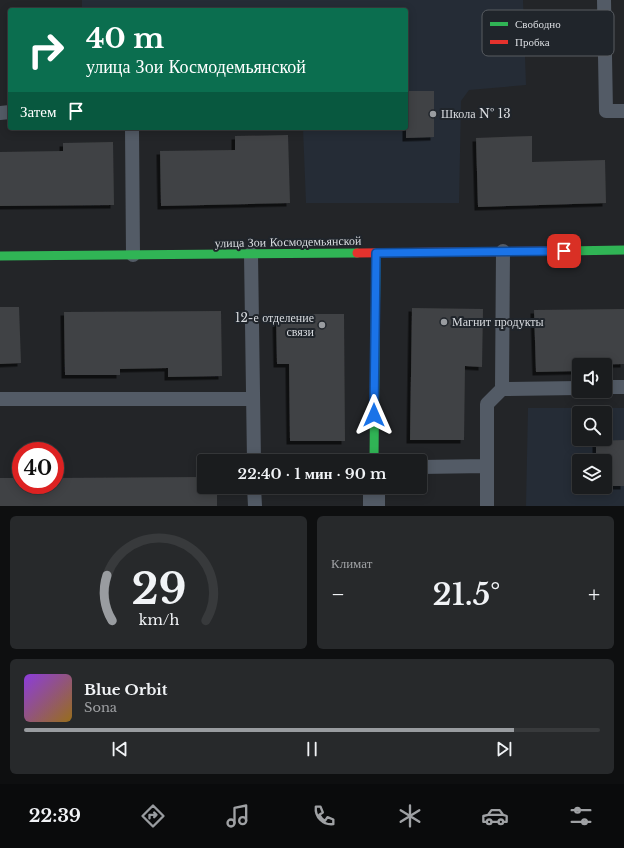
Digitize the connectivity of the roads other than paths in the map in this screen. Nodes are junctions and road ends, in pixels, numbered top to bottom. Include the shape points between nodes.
1 (604, 0) edge
2 (604, 10) edge
3 (605, 56) edge
4 (624, 111) edge
5 (132, 130) edge
6 (624, 250) edge
7 (503, 252) junction
8 (376, 253) junction
9 (251, 254) junction
10 (132, 255) junction
11 (0, 256) edge
12 (612, 387) edge
13 (624, 387) edge
14 (572, 388) edge
15 (502, 389) junction
16 (0, 399) edge
17 (253, 399) junction
18 (254, 454) edge
19 (374, 454) edge
20 (487, 466) junction
21 (427, 467) edge
22 (254, 494) edge
23 (374, 494) edge
24 (255, 506) edge
25 (374, 506) edge
26 (487, 506) edge

1 - 2 lane
3 - 4 lane via 606,111
5 - 10 lane
6 - 7 street, улица Зои Космодемьянской
7 - 8 street, улица Зои Космодемьянской
7 - 15 lane
8 - 9 street, улица Зои Космодемьянской
8 - 19 street
9 - 10 street, улица Зои Космодемьянской
9 - 17 lane
10 - 11 street, улица Зои Космодемьянской
12 - 13 lane
14 - 15 lane
15 - 20 lane via 486,404
16 - 17 lane
17 - 18 lane
20 - 21 lane
20 - 26 lane
22 - 24 lane
23 - 25 street

